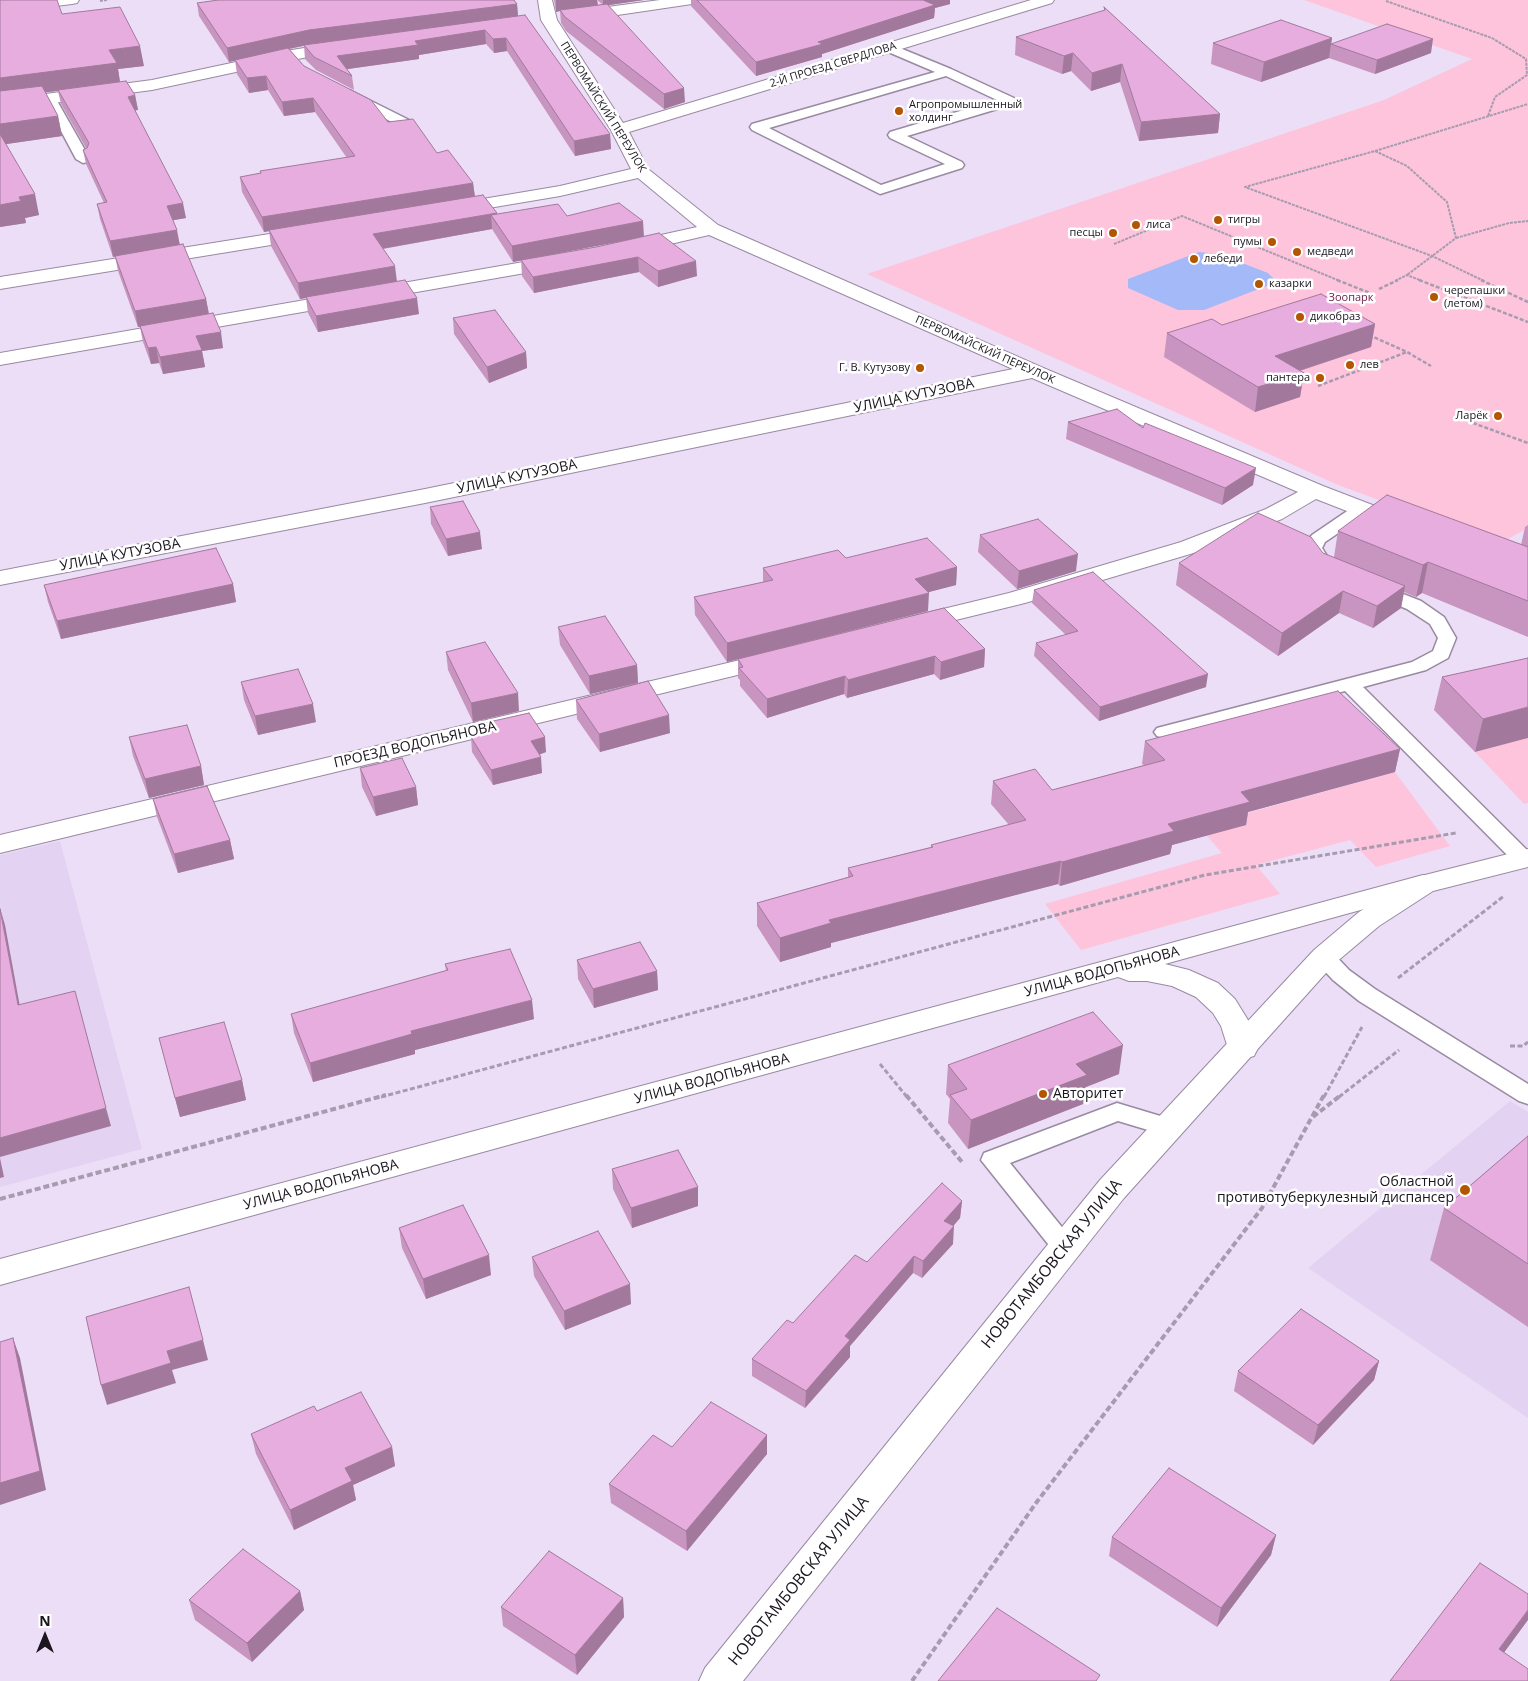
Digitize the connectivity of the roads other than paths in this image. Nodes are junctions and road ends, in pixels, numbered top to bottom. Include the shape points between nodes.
1 (72, 0) edge
2 (545, 0) edge
3 (692, 0) edge
4 (1048, 0) edge
5 (0, 8) edge
6 (542, 21) junction
7 (360, 44) edge
8 (890, 48) junction
9 (292, 55) junction
10 (304, 68) edge
11 (947, 72) junction
12 (337, 88) edge
13 (50, 99) junction
14 (0, 105) edge
15 (404, 122) edge
16 (619, 130) junction
17 (83, 159) edge
18 (641, 172) junction
19 (436, 212) edge
20 (711, 229) junction
21 (321, 232) edge
22 (615, 251) edge
23 (576, 258) edge
24 (0, 283) edge
25 (0, 359) edge
26 (1034, 372) junction
27 (1315, 491) junction
28 (1362, 509) junction
29 (1417, 531) edge
30 (0, 578) edge
31 (892, 629) edge
32 (797, 653) edge
33 (1349, 684) junction
34 (1164, 732) dead end
35 (0, 844) edge
36 (1526, 859) edge
37 (1422, 884) junction
38 (1324, 958) junction
39 (1105, 971) junction
40 (1243, 1048) junction
41 (1528, 1095) edge
42 (1168, 1127) junction
43 (1065, 1247) junction
44 (0, 1272) edge
45 (719, 1681) edge

1 - 5 street
2 - 6 street, ПЕРВОМАЙСКИЙ ПЕРЕУЛОК
3 - 6 street
4 - 8 street, 2-Й ПРОЕЗД СВЕРДЛОВА
6 - 16 street, ПЕРВОМАЙСКИЙ ПЕРЕУЛОК
7 - 9 street
8 - 11 lane
8 - 16 street, 2-Й ПРОЕЗД СВЕРДЛОВА
9 - 10 lane
9 - 13 street via 152,85
11 - 11 lane via 1009,101 895,136 957,166 880,190 757,127
12 - 15 lane
13 - 14 street
13 - 17 lane
16 - 18 street, ПЕРВОМАЙСКИЙ ПЕРЕУЛОК
18 - 19 street via 560,191
18 - 20 street, ПЕРВОМАЙСКИЙ ПЕРЕУЛОК
20 - 22 street
20 - 26 street, ПЕРВОМАЙСКИЙ ПЕРЕУЛОК
21 - 24 street
23 - 25 street
26 - 27 street, ПЕРВОМАЙСКИЙ ПЕРЕУЛОК
26 - 30 street, УЛИЦА КУТУЗОВА via 425,496
27 - 28 street, ПЕРВОМАЙСКИЙ ПЕРЕУЛОК
27 - 31 street via 1274,514 1189,547 1017,598
28 - 29 street, ПЕРВОМАЙСКИЙ ПЕРЕУЛОК
28 - 33 lane via 1318,538 1313,548 1326,569 1414,605 1437,621 1448,638 1441,654 1419,666
32 - 35 street, ПРОЕЗД ВОДОПЬЯНОВА
33 - 34 lane
33 - 36 lane
36 - 37 street, УЛИЦА ВОДОПЬЯНОВА
37 - 38 street, НОВОТАМБОВСКАЯ УЛИЦА via 1369,919
37 - 39 street, УЛИЦА ВОДОПЬЯНОВА
38 - 40 street, НОВОТАМБОВСКАЯ УЛИЦА
38 - 41 lane via 1376,1001
39 - 40 street via 1147,971 1179,976 1207,990 1224,1006 1236,1025
39 - 44 street, УЛИЦА ВОДОПЬЯНОВА
40 - 42 street, НОВОТАМБОВСКАЯ УЛИЦА
42 - 43 street, НОВОТАМБОВСКАЯ УЛИЦА via 1112,1188
42 - 43 lane via 1117,1112 993,1160
43 - 45 street, НОВОТАМБОВСКАЯ УЛИЦА

